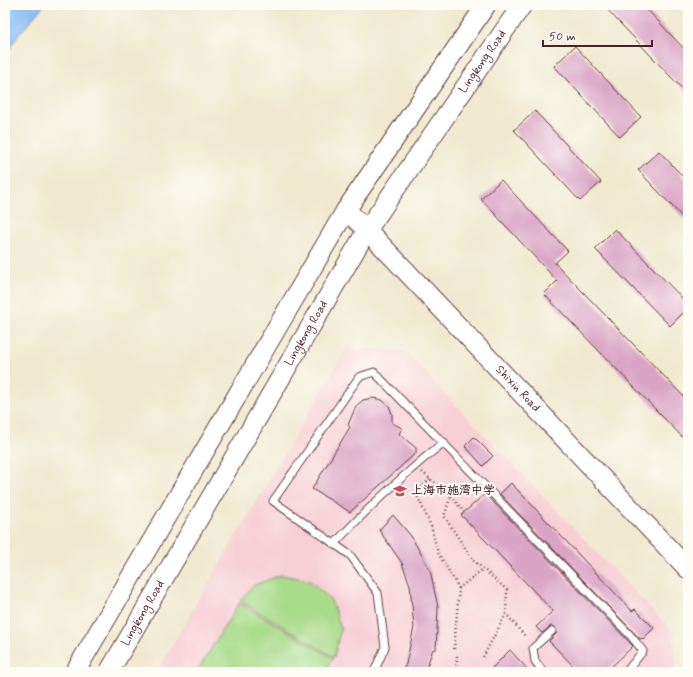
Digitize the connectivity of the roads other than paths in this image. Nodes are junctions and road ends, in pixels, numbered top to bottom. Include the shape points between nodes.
1 (486, 5) edge
2 (522, 5) edge
3 (346, 210) junction
4 (367, 230) junction
5 (444, 442) junction
6 (334, 544) junction
7 (688, 569) edge
8 (552, 631) dead end
9 (75, 672) edge
10 (109, 672) edge
11 (374, 672) edge
12 (543, 672) edge
13 (626, 672) edge

1 - 3 main road
2 - 4 main road, Lingkong Road
3 - 4 main road, Shixin Road
3 - 9 main road
4 - 7 main road, Shixin Road
4 - 10 main road, Lingkong Road
5 - 6 lane via 366,510
5 - 6 lane via 374,372 359,377 273,501
5 - 13 lane via 643,651
6 - 11 lane via 350,555 378,594 385,647
8 - 12 lane via 532,648 535,661

